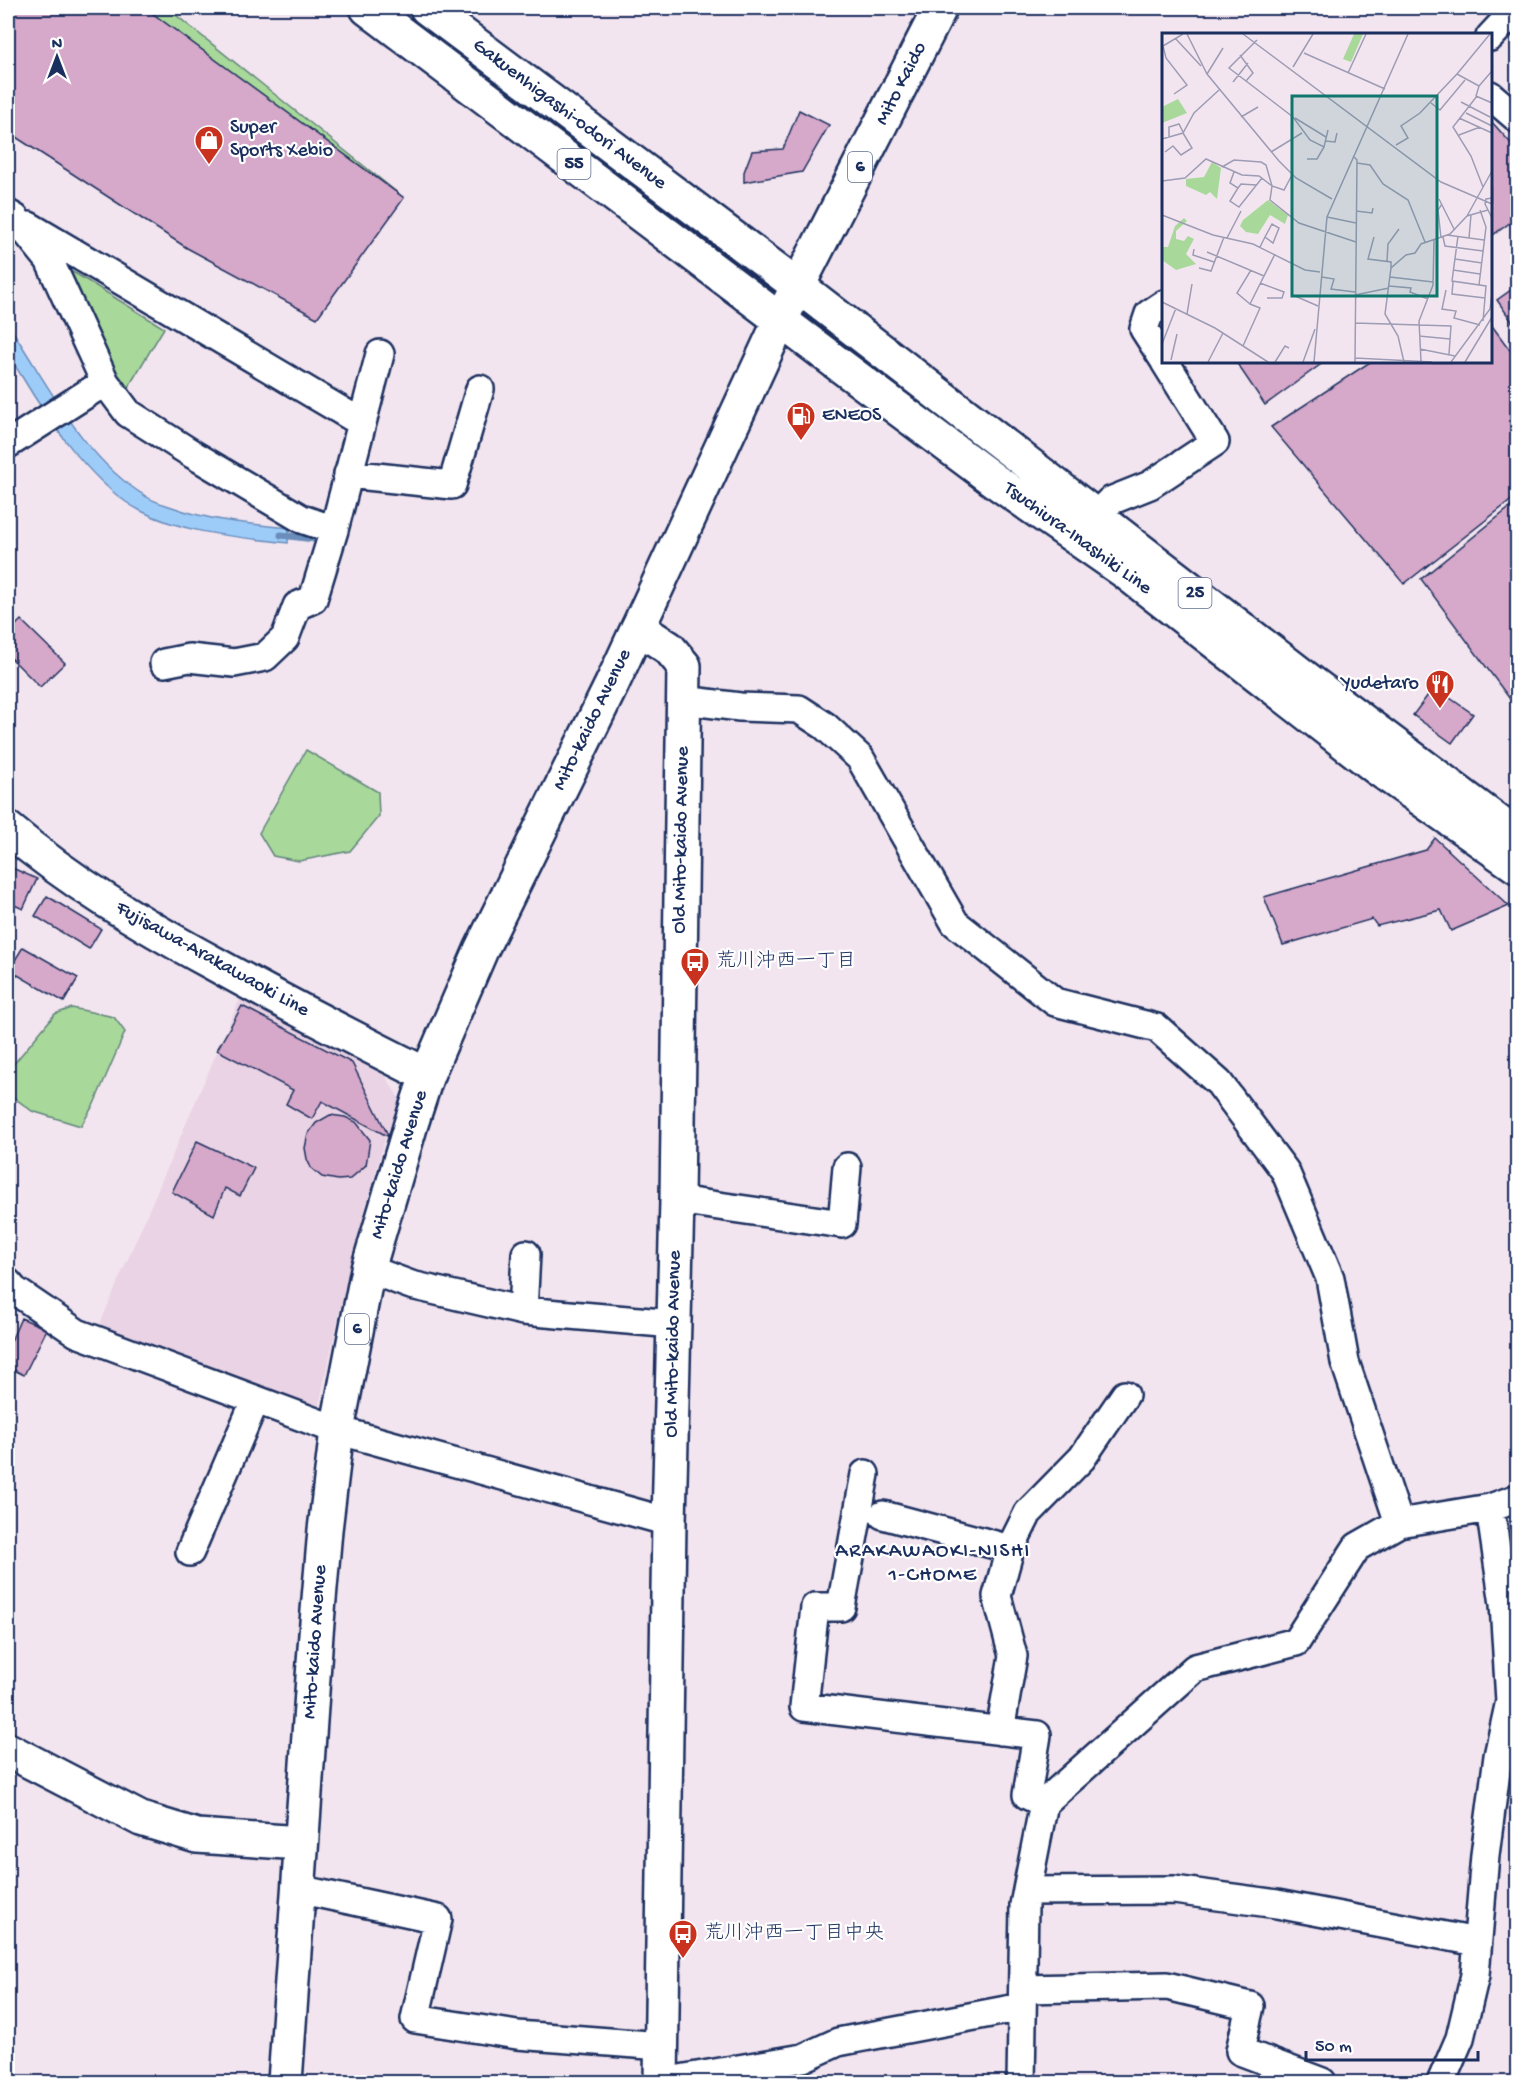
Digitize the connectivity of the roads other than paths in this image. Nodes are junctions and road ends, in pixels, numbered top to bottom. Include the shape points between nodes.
1 (368, 8) edge
2 (427, 8) edge
3 (940, 8) edge
4 (1517, 8) edge
5 (1492, 36) edge
6 (1492, 96) edge
7 (1518, 119) edge
8 (11, 216) edge
9 (798, 286) junction
10 (1162, 305) edge
11 (780, 321) junction
12 (380, 354) dead end
13 (1162, 358) edge
14 (1165, 363) edge
15 (105, 382) junction
16 (480, 389) dead end
17 (362, 423) junction
18 (8, 444) edge
19 (348, 474) junction
20 (1095, 516) junction
21 (334, 530) junction
22 (638, 628) junction
23 (164, 663) dead end
24 (683, 700) junction
25 (8, 829) edge
26 (1518, 837) edge
27 (1518, 867) edge
28 (427, 1075) junction
29 (847, 1167) dead end
30 (677, 1200) junction
31 (526, 1254) dead end
32 (369, 1269) junction
33 (8, 1283) edge
34 (523, 1311) junction
35 (674, 1324) junction
36 (1125, 1395) dead end
37 (255, 1401) junction
38 (337, 1430) junction
39 (865, 1474) dead end
40 (1518, 1498) edge
41 (1490, 1508) junction
42 (884, 1515) dead end
43 (669, 1522) junction
44 (1399, 1523) junction
45 (1010, 1549) junction
46 (190, 1552) dead end
47 (1000, 1731) junction
48 (8, 1750) edge
49 (1044, 1803) junction
50 (301, 1843) junction
51 (298, 1889) junction
52 (1027, 1892) junction
53 (1478, 1942) junction
54 (1022, 1998) junction
55 (662, 2046) junction
56 (285, 2082) edge
57 (662, 2082) edge
58 (1021, 2082) edge
59 (1322, 2082) edge
60 (1441, 2082) edge

1 - 11 main road, Gakuenhigashi-odori Avenue / 55
2 - 9 main road, Gakuenhigashi-odori Avenue / 55
3 - 9 main road, Mito Kaido / 6
4 - 5 street
6 - 7 street
8 - 15 street via 49,260
8 - 17 street
9 - 11 main road, Mito Kaido / 6
9 - 20 main road, Tsuchiura-Inashiki Line / 25
10 - 13 street via 1149,314 1144,329
11 - 22 main road, Mito-kaido Avenue / 6
11 - 27 main road, Tsuchiura-Inashiki Line / 25 via 995,481 1124,570 1377,768
12 - 17 street
14 - 20 street via 1215,442 1150,485 1110,501
15 - 18 street
15 - 21 street via 128,413 303,519
16 - 19 street via 452,485
17 - 19 street
19 - 21 street
20 - 26 main road, Tsuchiura-Inashiki Line / 25
21 - 23 street via 313,599 297,606 285,638 266,657 234,663 189,658
22 - 24 main road, Old Mito-kaido Avenue via 669,648 684,666
22 - 28 main road, Mito-kaido Avenue / 6 via 481,950
24 - 30 main road, Old Mito-kaido Avenue
24 - 44 street via 799,709 825,726 860,758 955,923 1055,1002 1157,1028 1219,1083 1285,1171 1330,1278 1346,1362
25 - 28 main road, Fujisawa-Arakawaoki Line via 85,888 161,935
28 - 32 main road, Mito-kaido Avenue / 6
29 - 30 street via 842,1224
30 - 35 main road, Old Mito-kaido Avenue
31 - 34 street
32 - 34 street via 411,1285
32 - 38 main road, Mito-kaido Avenue / 6
33 - 37 street via 77,1333
34 - 35 street
35 - 43 main road, Old Mito-kaido Avenue
36 - 45 street via 1082,1458 1028,1513
37 - 38 street
37 - 46 street
38 - 43 street
38 - 50 main road, Mito-kaido Avenue / 6 via 325,1530
39 - 47 street via 841,1607 815,1607 804,1707
40 - 41 street
41 - 44 street
41 - 53 street via 1504,1604 1510,1701 1496,1767
42 - 45 street
43 - 55 main road, Old Mito-kaido Avenue
44 - 49 street via 1357,1547 1296,1642 1195,1668
45 - 47 street via 997,1596 1013,1656
47 - 49 street via 1037,1736 1027,1795
48 - 50 main road via 141,1819 197,1836
49 - 52 street
50 - 51 main road, Mito-kaido Avenue / 6
51 - 55 street via 438,1919 416,2019 517,2035
51 - 56 main road, Mito-kaido Avenue / 6
52 - 53 street via 1174,1890 1277,1904
52 - 54 street
53 - 60 street via 1475,1975 1460,2038
54 - 57 street via 838,2042 803,2058
54 - 58 street
54 - 59 street via 1167,1986 1250,2006 1240,2051
55 - 57 main road, Old Mito-kaido Avenue

